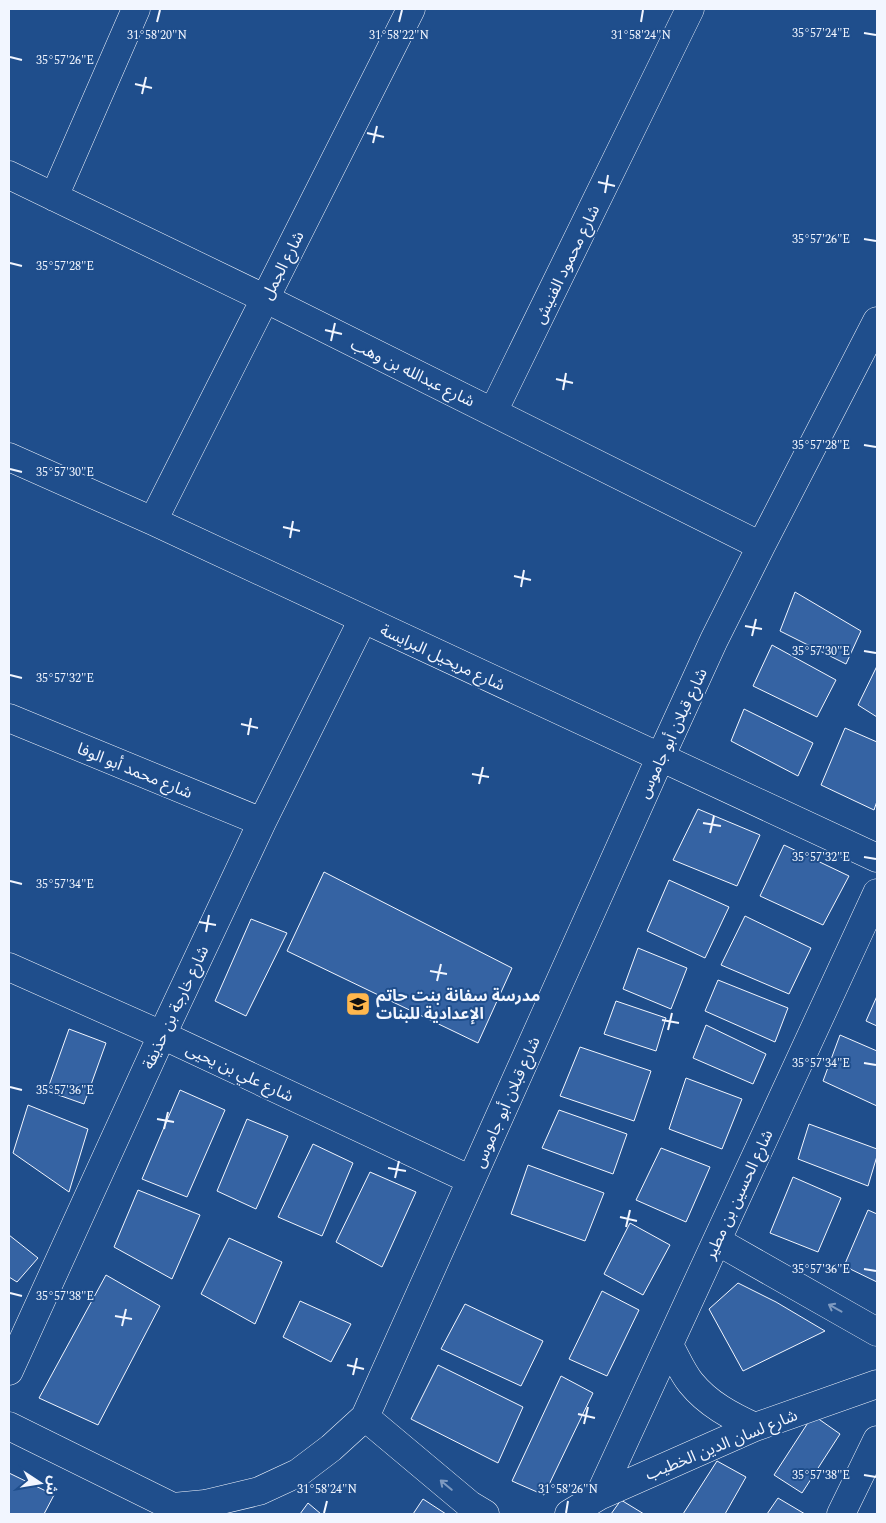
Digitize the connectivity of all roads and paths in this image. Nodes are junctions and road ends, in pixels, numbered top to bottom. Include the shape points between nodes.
1 (136, 9) edge
2 (411, 9) edge
3 (690, 9) edge
4 (9, 175) edge
5 (54, 197) junction
6 (266, 299) junction
7 (877, 320) edge
8 (494, 412) junction
9 (9, 457) edge
10 (153, 522) junction
11 (761, 546) junction
12 (363, 620) junction
13 (9, 718) edge
14 (660, 758) junction
15 (262, 822) junction
16 (877, 858) edge
17 (877, 892) edge
18 (9, 967) edge
19 (162, 1035) junction
20 (471, 1180) junction
21 (717, 1241) junction
22 (877, 1332) edge
23 (669, 1345) junction
24 (9, 1371) edge
25 (877, 1384) edge
26 (365, 1417) junction
27 (9, 1426) edge
28 (755, 1427) junction
29 (877, 1440) edge
30 (599, 1496) junction
31 (170, 1511) edge
32 (485, 1514) edge
33 (569, 1514) edge
34 (841, 1514) edge

1 - 5 street
2 - 6 street, شارع الجمل
3 - 8 street, شارع محمود الفنيش
4 - 5 street, شارع عبدالله بن وهب
5 - 6 street, شارع عبدالله بن وهب
6 - 8 street, شارع عبدالله بن وهب
6 - 10 street, شارع الجمل
7 - 11 street, شارع قبلان أبو جاموس
8 - 11 street, شارع عبدالله بن وهب
9 - 10 street, شارع مريحيل البرايسة
10 - 12 street, شارع مريحيل البرايسة
11 - 14 street, شارع قبلان أبو جاموس
12 - 14 street, شارع مريحيل البرايسة
12 - 15 street, شارع خارجة بن حذيفة
13 - 15 street, شارع محمد أبو الوفا
14 - 16 street, شارع مريحيل البرايسة
14 - 20 street, شارع قبلان أبو جاموس
15 - 19 street, شارع خارجة بن حذيفة
17 - 21 street, شارع الحسين بن مطير
18 - 19 street, شارع علي بن يحيى
19 - 20 street, شارع علي بن يحيى
19 - 24 street, شارع خارجة بن حذيفة
20 - 26 street, شارع قبلان أبو جاموس
22 -> 21 street
21 - 23 street, شارع الحسين بن مطير
23 - 28 street via 689,1382 701,1394 727,1414
23 - 30 street, شارع الحسين بن مطير
25 - 28 street, شارع لسان الدين الخطيب
26 - 31 street, شارع قبلان أبو جاموس via 298,1474 258,1491
32 -> 26 street
27 - 31 street, شارع قبلان أبو جاموس
28 - 30 street, شارع لسان الدين الخطيب
29 - 34 street
30 - 33 street, شارع لسان الدين الخطيب

